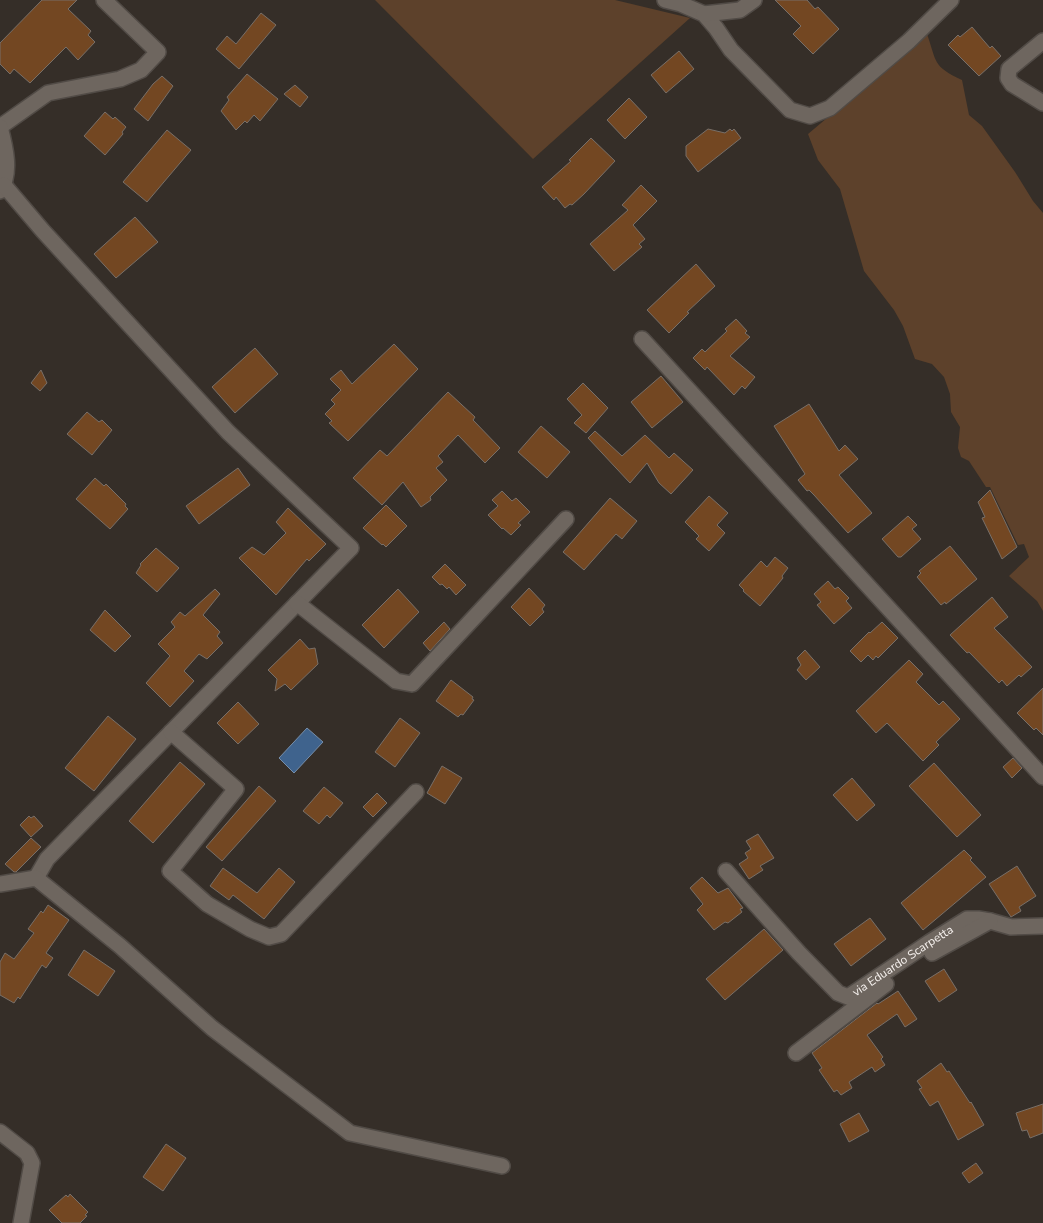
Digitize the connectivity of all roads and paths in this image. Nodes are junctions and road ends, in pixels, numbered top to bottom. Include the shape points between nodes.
1 (104, 0) edge
2 (665, 0) edge
3 (754, 0) edge
4 (951, 0) edge
5 (704, 14) junction
6 (1043, 41) edge
7 (1043, 102) edge
8 (0, 127) edge
9 (2, 188) edge
10 (642, 339) dead end
11 (566, 520) dead end
12 (297, 604) junction
13 (171, 732) junction
14 (1043, 777) edge
15 (416, 792) dead end
16 (726, 871) dead end
17 (36, 878) junction
18 (0, 884) edge
19 (990, 921) junction
20 (1043, 926) edge
21 (796, 1053) dead end
22 (0, 1132) edge
23 (502, 1166) dead end
24 (21, 1223) edge

1 - 8 street via 158,52 141,70 120,79 48,93
2 - 5 street
3 - 5 street via 740,10
4 - 5 street via 909,41 830,108 810,116 790,110 731,50
6 - 7 street via 1009,69 1008,78 1012,84
8 - 9 street via 6,157
9 - 12 street via 228,432 351,548
10 - 14 street
11 - 12 street via 412,684 396,681
12 - 13 street
13 - 15 street via 236,789 170,871 206,904 269,938 281,934
13 - 17 street via 48,859
16 - 19 street, via Eduardo Scarpetta via 799,953 838,992 848,997 967,919
17 - 18 street
17 - 23 street via 120,946 212,1028 350,1133
19 - 20 street, via Eduardo Scarpetta via 1010,927
19 - 21 street via 936,950
22 - 24 street via 27,1153 32,1163

